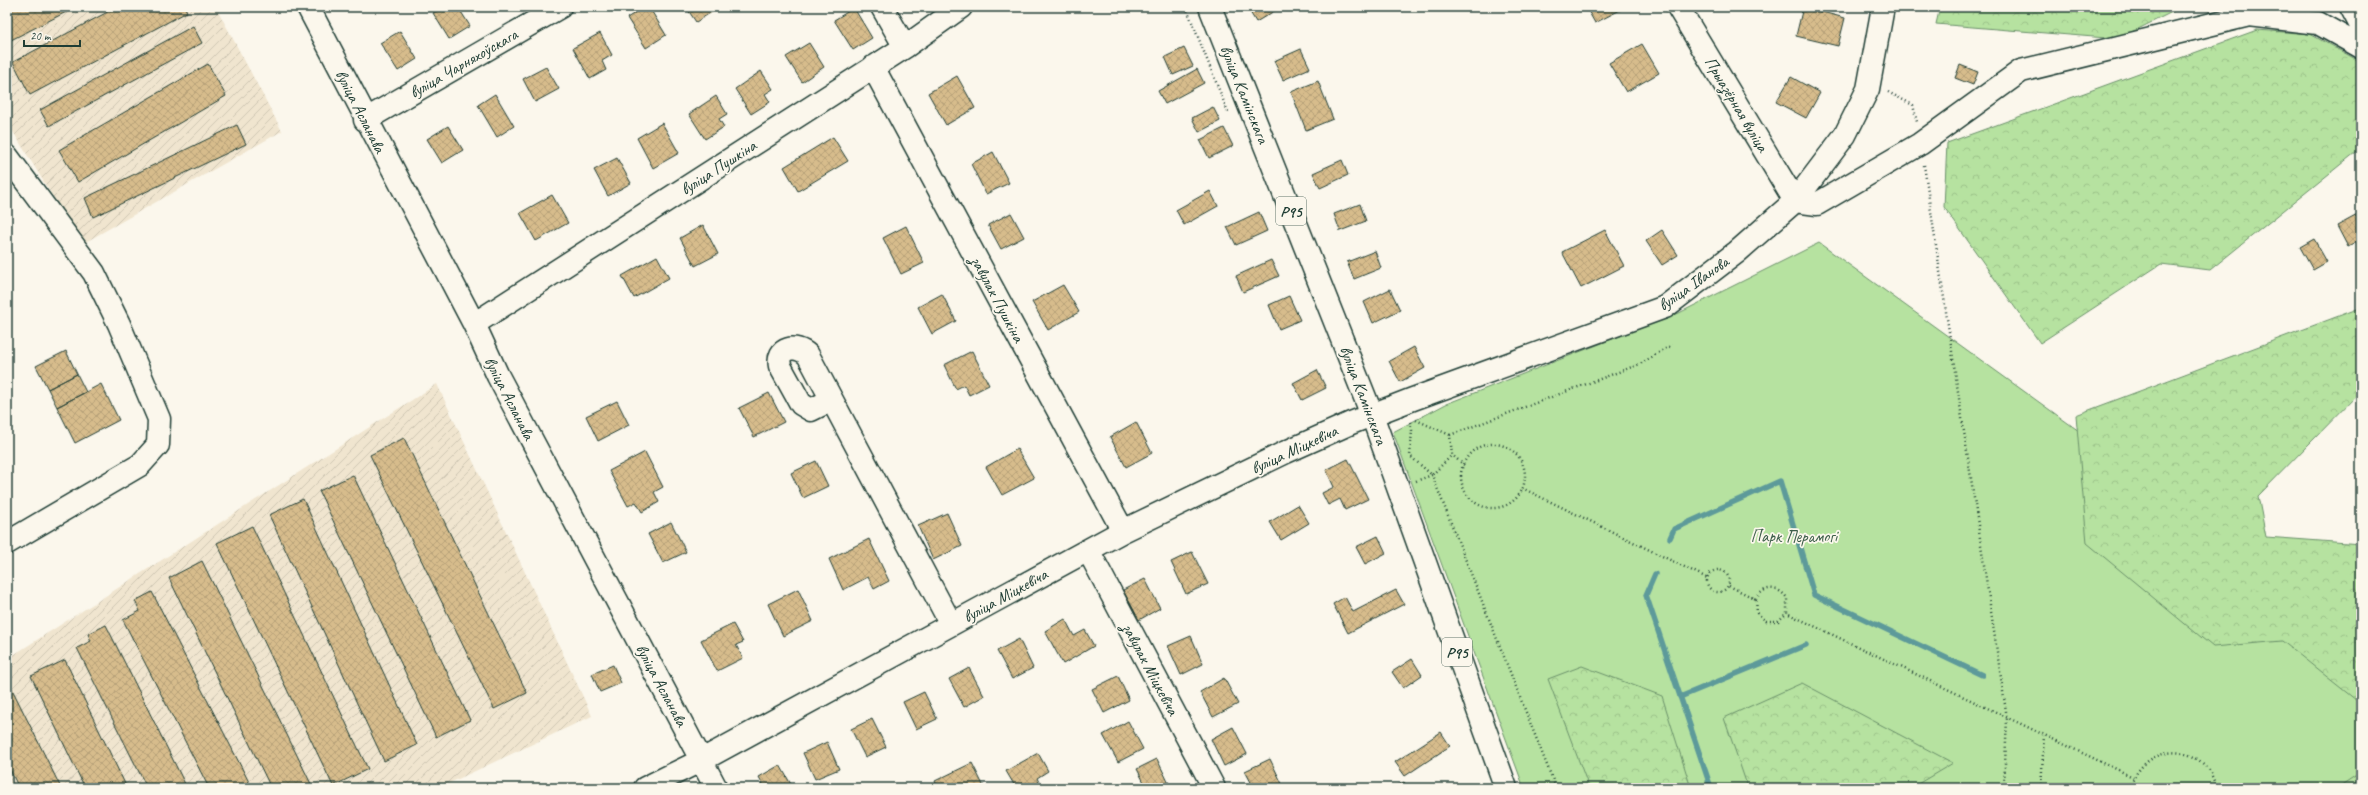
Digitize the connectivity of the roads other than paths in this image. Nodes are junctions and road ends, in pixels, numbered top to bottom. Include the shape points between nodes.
1 (308, 7) edge
2 (560, 7) edge
3 (882, 7) edge
4 (961, 7) edge
5 (1210, 7) edge
6 (1678, 7) edge
7 (1884, 7) edge
8 (2351, 7) edge
9 (2361, 26) edge
10 (905, 47) junction
11 (2361, 47) edge
12 (873, 67) junction
13 (365, 120) junction
14 (7, 156) edge
15 (1795, 201) junction
16 (474, 324) junction
17 (832, 400) dead end
18 (1372, 415) junction
19 (1123, 531) junction
20 (7, 543) edge
21 (1088, 550) junction
22 (951, 624) junction
23 (702, 760) junction
24 (645, 788) edge
25 (716, 788) edge
26 (1214, 788) edge
27 (1506, 788) edge

1 - 13 street, вуліца Асланава
2 - 13 street, вуліца Чарняхоўскага
3 - 10 street
4 - 10 street, вуліца Пушкіна
5 - 18 street, вуліца Камінскага / Р95
6 - 15 street, Прыазёрная вуліца
7 - 15 street, вуліца Іванова via 1868,89 1845,135
8 - 9 street
10 - 12 street, вуліца Пушкіна
11 - 15 street via 2318,23 2249,15 2021,71 1920,144 1817,204
12 - 16 street, вуліца Пушкіна
12 - 19 street, завулак Пушкіна
13 - 16 street, вуліца Асланава
14 - 20 street via 94,273 119,324 159,419 158,445 140,465
15 - 18 street, вуліца Іванова via 1737,252 1665,307
16 - 23 street, вуліца Асланава via 498,376
17 - 22 street
18 - 19 street, вуліца Міцкевіча via 1286,452
18 - 27 street, вуліца Камінскага / Р95
19 - 21 street, вуліца Міцкевіча
21 - 22 street, вуліца Міцкевіча
21 - 26 street, завулак Міцкевіча
22 - 23 street, вуліца Міцкевіча
23 - 24 street, вуліца Міцкевіча
23 - 25 street, вуліца Асланава

